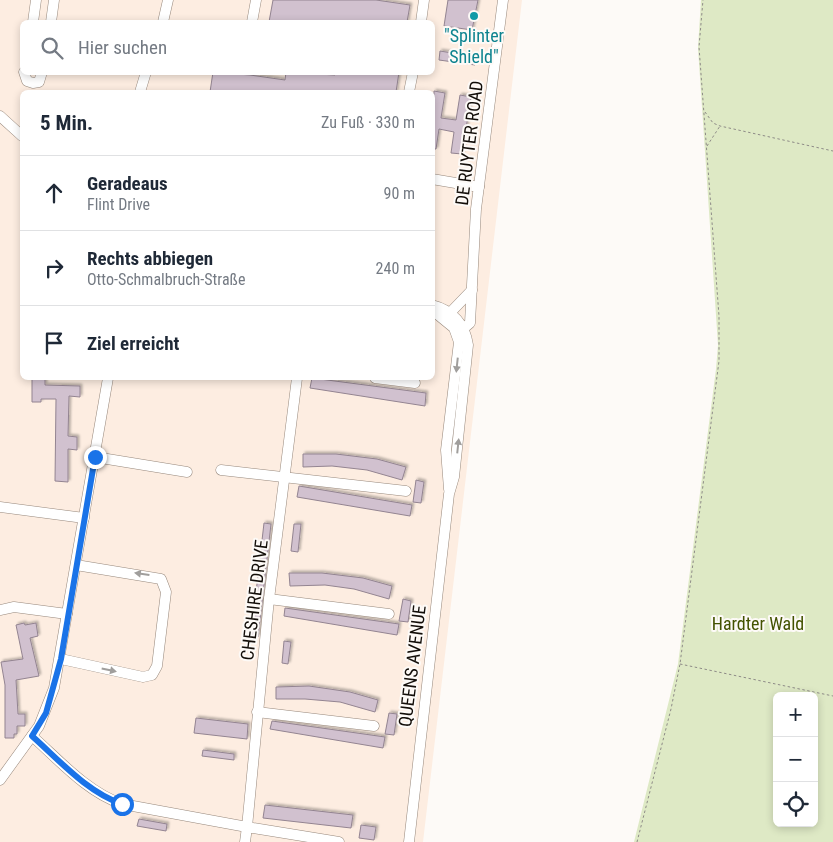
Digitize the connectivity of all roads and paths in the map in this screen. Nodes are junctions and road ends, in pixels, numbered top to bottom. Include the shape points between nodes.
1 (36, 0) edge
2 (54, 0) edge
3 (168, 0) edge
4 (256, 0) edge
5 (424, 0) edge
6 (503, 0) edge
7 (703, 0) edge
8 (33, 20) edge
9 (50, 20) edge
10 (163, 20) edge
11 (252, 20) edge
12 (420, 20) edge
13 (25, 75) edge
14 (41, 75) edge
15 (145, 75) edge
16 (412, 75) edge
17 (32, 88) edge
18 (141, 90) edge
19 (409, 90) edge
20 (704, 112) junction
21 (0, 116) edge
22 (720, 126) junction
23 (20, 134) edge
24 (706, 147) junction
25 (833, 152) edge
26 (435, 180) edge
27 (479, 187) junction
28 (472, 290) junction
29 (435, 307) edge
30 (435, 311) edge
31 (447, 316) junction
32 (461, 332) junction
33 (108, 380) edge
34 (297, 380) edge
35 (391, 380) edge
36 (415, 383) dead end
37 (95, 457) junction
38 (221, 470) dead end
39 (187, 472) dead end
40 (284, 478) junction
41 (406, 491) dead end
42 (0, 507) edge
43 (84, 518) junction
44 (76, 565) junction
45 (269, 599) junction
46 (0, 610) edge
47 (67, 614) junction
48 (389, 614) dead end
49 (61, 659) junction
50 (680, 664) junction
51 (833, 696) edge
52 (257, 712) junction
53 (374, 726) dead end
54 (32, 736) junction
55 (0, 780) edge
56 (247, 827) junction
57 (245, 842) edge
58 (339, 842) edge
59 (409, 842) edge
60 (638, 842) edge

1 - 8 lane
2 - 9 lane
3 - 10 lane
4 - 11 lane
5 - 12 lane
6 - 27 lane, DE RUYTER ROAD
7 - 20 path via 699,47
13 - 17 lane
14 - 17 lane
15 - 18 lane
16 - 19 lane
20 - 22 path
20 - 24 path
21 - 23 lane
22 - 24 path
22 - 25 path
24 - 50 path via 719,316 719,361
26 - 27 lane
27 - 28 lane, DE RUYTER ROAD
28 - 31 lane
28 - 32 lane, DE RUYTER ROAD via 470,323
29 - 31 lane
30 - 31 lane
31 - 32 lane
32 - 59 lane, QUEENS AVENUE via 446,461 449,494
33 - 37 lane
34 - 40 lane, CHESHIRE DRIVE
35 - 36 lane
37 - 39 lane
37 - 43 lane
38 - 40 lane
40 - 41 lane
40 - 45 lane, CHESHIRE DRIVE
42 - 43 lane
43 - 44 lane
44 - 47 lane
49 -> 44 lane via 142,677 152,675 157,666 166,592 161,579
45 - 48 lane
45 - 52 lane, CHESHIRE DRIVE
46 - 47 lane via 14,607
47 - 49 lane
49 - 54 lane via 46,713
50 - 51 path
50 - 60 path
52 - 53 lane
52 - 56 lane, CHESHIRE DRIVE
54 - 55 lane
54 - 56 lane via 106,799
56 - 57 lane, CHESHIRE DRIVE
56 - 58 lane

